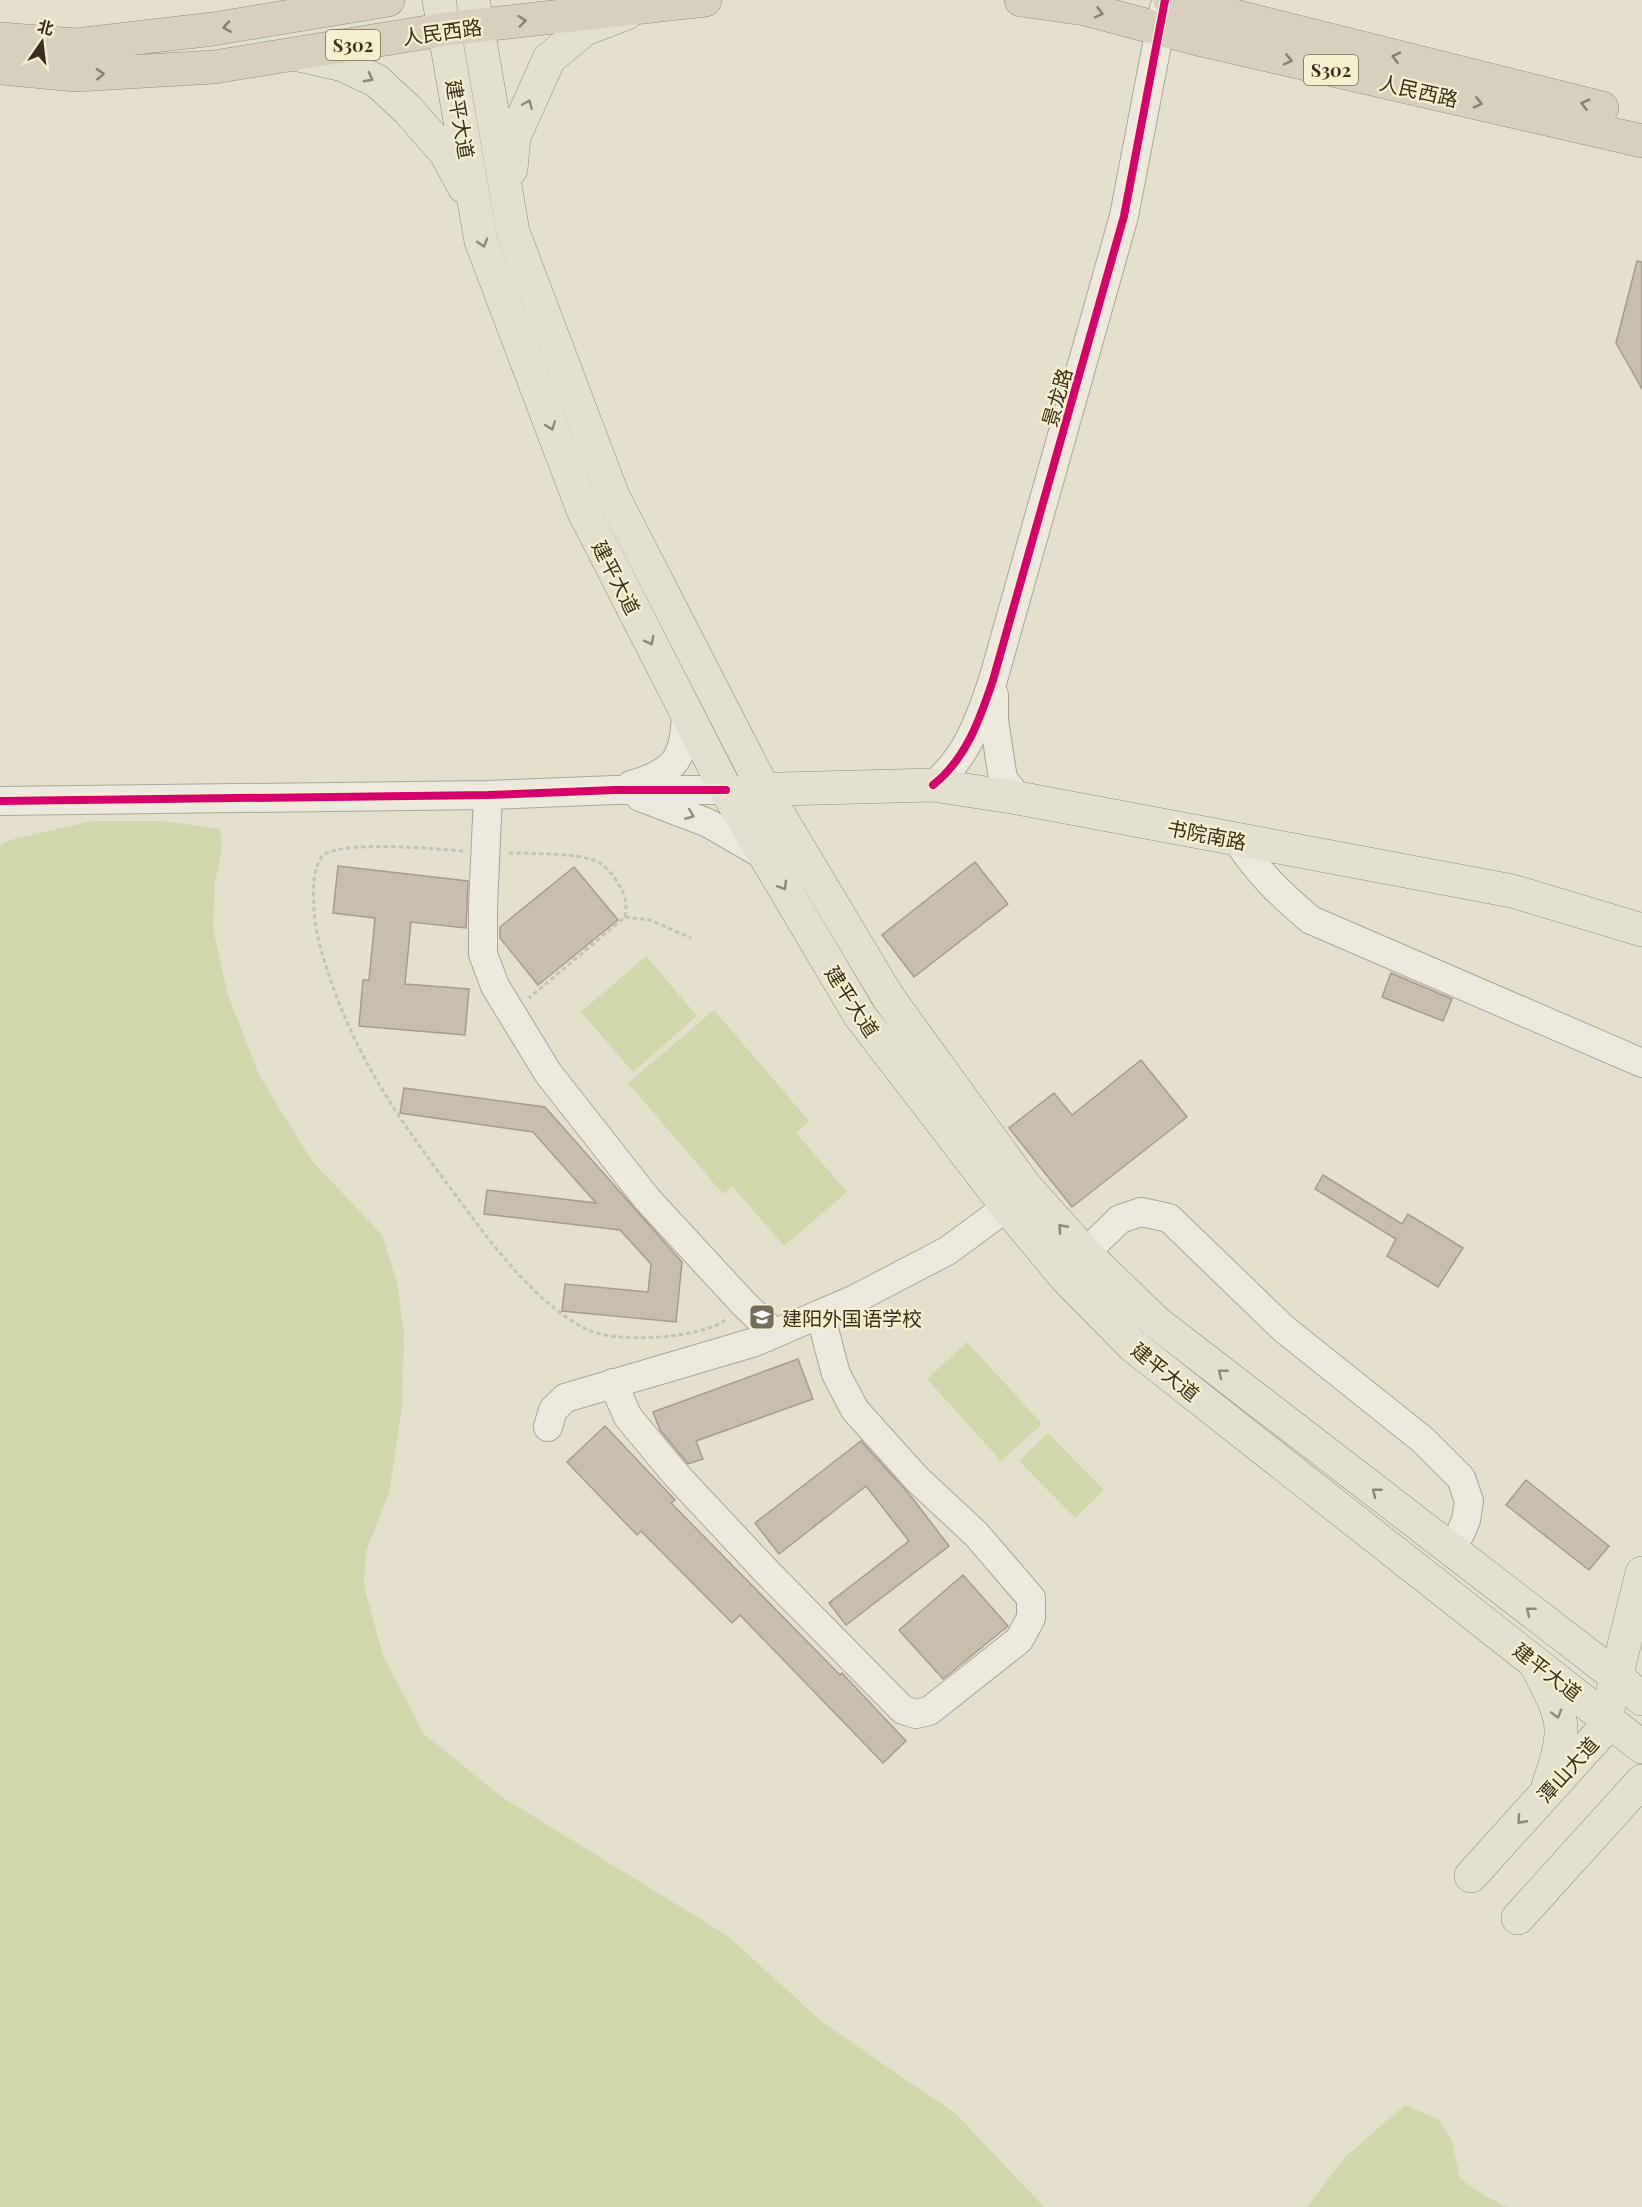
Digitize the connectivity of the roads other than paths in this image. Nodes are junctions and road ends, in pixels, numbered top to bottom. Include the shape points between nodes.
1 (342, 0) edge
2 (388, 0) edge
3 (705, 0) edge
4 (1021, 0) edge
5 (638, 9) junction
6 (1175, 11) edge
7 (475, 13) edge
8 (442, 15) edge
9 (277, 18) junction
10 (0, 39) edge
11 (294, 54) junction
12 (0, 68) edge
13 (1642, 118) edge
14 (1642, 141) edge
15 (508, 201) junction
16 (476, 210) junction
17 (993, 680) junction
18 (686, 712) junction
19 (731, 726) junction
20 (933, 785) junction
21 (846, 788) junction
22 (615, 790) junction
23 (726, 790) junction
24 (764, 790) junction
25 (488, 795) junction
26 (1018, 798) junction
27 (0, 801) edge
28 (1236, 839) junction
29 (765, 856) junction
30 (804, 858) junction
31 (1512, 891) junction
32 (1642, 914) edge
33 (1642, 930) edge
34 (1642, 1063) edge
35 (1007, 1207) junction
36 (1085, 1253) junction
37 (820, 1314) junction
38 (774, 1333) junction
39 (614, 1383) junction
40 (548, 1427) dead end
41 (1448, 1548) junction
42 (1638, 1588) edge
43 (1558, 1632) junction
44 (1534, 1660) junction
45 (1617, 1677) junction
46 (1642, 1699) edge
47 (1606, 1718) junction
48 (1642, 1747) edge
49 (1642, 1781) edge
50 (1545, 1793) junction
51 (1642, 1807) edge
52 (1600, 1828) junction
53 (1470, 1876) dead end
54 (1518, 1918) dead end

1 - 9 main road
2 - 9 highway, 人民西路 / S302
3 - 5 highway, 人民西路 / S302
4 -> 6 highway, 人民西路 / S302 via 1085,9
7 -> 5 highway, 人民西路 / S302
15 -> 5 main road via 514,137 549,59 585,29
13 -> 6 highway, 人民西路 / S302
6 -> 14 highway, 人民西路 / S302
6 - 17 street, 景龙路 via 1124,216
7 - 8 highway, 人民西路 / S302
7 - 15 main road, 建平大道
8 - 11 highway, 人民西路 / S302
8 - 16 main road, 建平大道
9 -> 10 highway, 人民西路 / S302 via 76,45
12 -> 11 highway, 人民西路 / S302 via 76,75 214,67
11 -> 16 main road via 344,65 377,81 446,152
15 - 19 main road, 建平大道 via 513,232 613,496
16 -> 18 main road, 建平大道 via 481,241 583,510
17 - 20 street, 景龙路 via 980,720 963,751 950,772
17 - 26 street via 994,720 1003,779
18 - 22 street via 686,736 680,756 672,766
18 - 23 main road, 建平大道
19 - 21 main road via 775,763
19 - 24 main road, 建平大道
20 - 21 main road, 书院南路
20 - 26 main road, 书院南路
21 - 24 main road, 书院南路
21 - 30 main road via 801,807 795,824
22 - 23 street
22 - 25 street
22 -> 29 street via 690,815
23 - 24 main road, 书院南路
23 - 29 main road, 建平大道
24 - 30 main road, 建平大道
25 - 27 street
25 - 38 street via 483,954 495,986 548,1073 647,1199
26 - 28 main road, 书院南路
28 - 31 main road, 书院南路
28 - 34 street via 1273,888 1311,920
29 -> 35 main road, 建平大道 via 860,1016
36 -> 30 main road, 建平大道 via 1025,1186 888,998
31 - 32 main road
31 - 33 main road, 书院南路
35 - 37 street via 947,1251
35 - 44 main road, 建平大道 via 1065,1277 1133,1346
41 -> 36 main road, 建平大道 via 1156,1322
36 - 41 street via 1120,1219 1142,1212 1169,1218 1284,1329 1423,1440 1461,1478 1469,1501 1466,1520
37 - 38 street
37 - 39 street via 836,1374 855,1410 917,1479 976,1534 1031,1598 1031,1618 1019,1640 929,1711 916,1714 903,1710 764,1569 676,1476 628,1417
38 - 39 street
39 - 40 street via 565,1398 553,1410
43 -> 41 main road, 建平大道
42 - 43 main road via 1612,1634 1591,1641
42 - 45 main road, 潭山大道
43 - 45 main road, 建平大道
44 - 47 main road, 建平大道
44 -> 50 main road via 1562,1729 1558,1757
45 - 46 main road, 建平大道
45 - 47 main road, 潭山大道
47 - 48 main road, 建平大道
47 - 50 main road, 潭山大道 via 1603,1730
49 - 52 main road
50 -> 53 main road, 潭山大道
51 - 52 main road
52 - 54 main road

